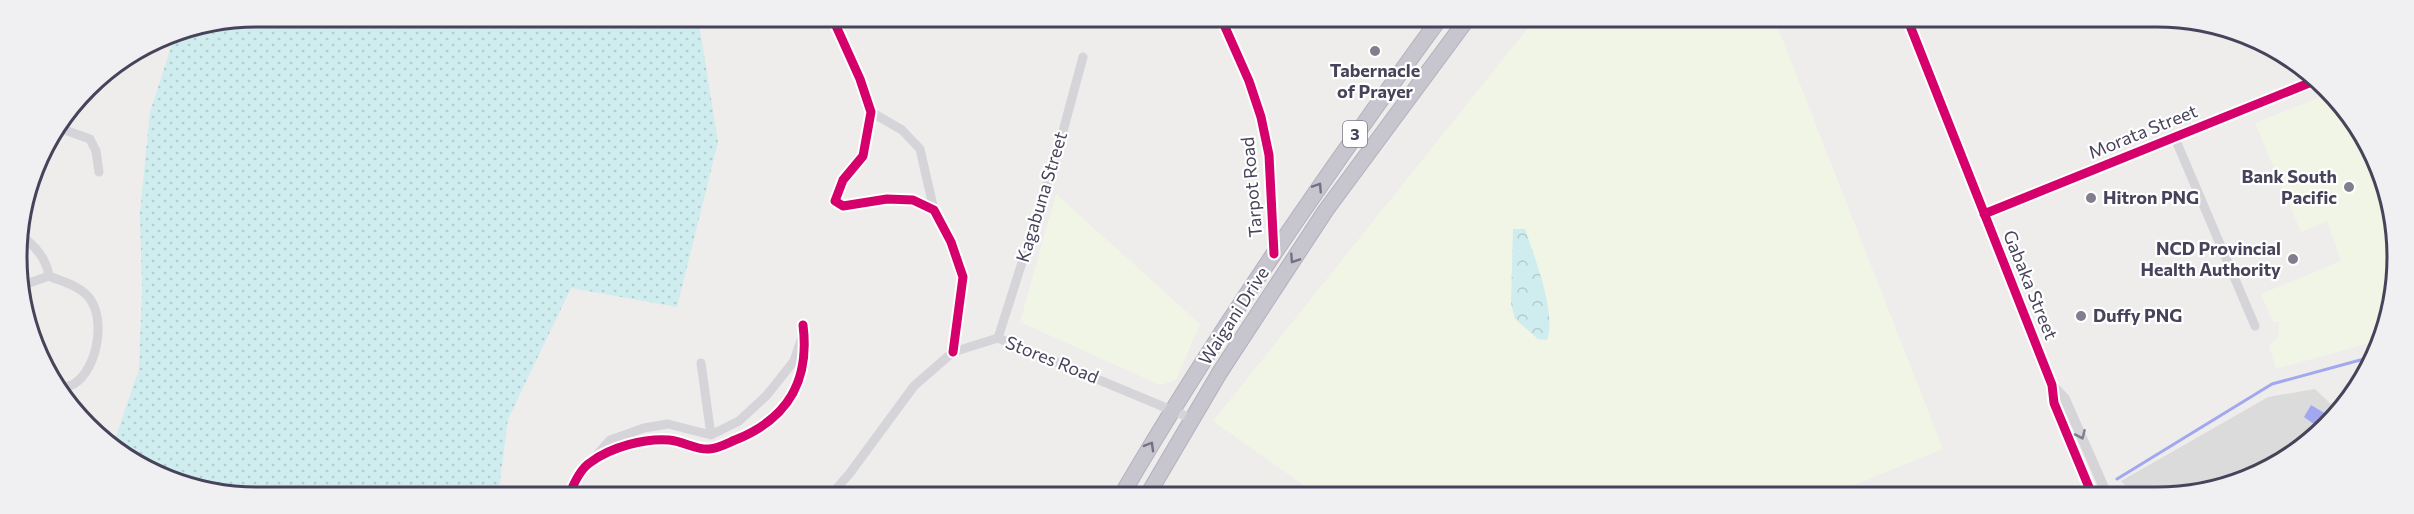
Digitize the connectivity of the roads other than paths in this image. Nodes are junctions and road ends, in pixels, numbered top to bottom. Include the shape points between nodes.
1 (837, 27) edge
2 (1225, 27) edge
3 (1433, 27) edge
4 (1461, 27) edge
5 (1913, 27) edge
6 (1083, 57) dead end
7 (2308, 83) edge
8 (871, 112) junction
9 (65, 130) edge
10 (1383, 132) junction
11 (2174, 136) junction
12 (99, 172) dead end
13 (934, 210) junction
14 (1984, 214) junction
15 (1297, 220) junction
16 (27, 240) edge
17 (1274, 254) junction
18 (50, 276) junction
19 (28, 283) edge
20 (2255, 326) dead end
21 (998, 338) junction
22 (953, 352) junction
23 (701, 363) dead end
24 (2052, 385) junction
25 (67, 386) edge
26 (1172, 409) junction
27 (1192, 419) junction
28 (711, 435) junction
29 (590, 462) junction
30 (572, 487) edge
31 (837, 487) edge
32 (1125, 487) edge
33 (1152, 487) edge
34 (2089, 487) edge
35 (2105, 487) edge

1 - 8 street
2 - 17 street, Tarpot Road via 1261,117 1269,155
15 -> 3 highway, Waigani Drive / 3
4 - 10 highway, Waigani Drive / 3
5 - 14 street, Gabaka Street
6 - 21 street, Kagabuna Street
7 - 11 street, Morata Street
8 - 13 street via 902,129 920,148
8 - 13 street via 863,156 843,180 836,201 843,206 887,199 913,200
9 - 12 street via 90,139
10 - 15 highway via 1369,139 1310,224
10 -> 27 highway, Waigani Drive / 3 via 1326,210
11 - 14 street, Morata Street
11 - 20 street
13 - 22 street via 963,277
14 - 24 street, Gabaka Street
15 - 17 highway, Waigani Drive / 3
16 - 18 street via 48,266
17 - 26 highway, Waigani Drive / 3
18 - 19 street
18 - 25 street via 81,290 91,299 98,317 99,334 85,373
21 - 22 street, Stores Road
21 - 26 street, Stores Road
22 - 31 street, Stores Road via 914,386
23 - 28 street
24 - 34 street, Gabaka Street via 2054,403
24 -> 35 street, Gabaka Street via 2065,399
26 - 27 street, Stores Road
32 -> 26 highway, Waigani Drive / 3
27 - 33 highway, Waigani Drive / 3
28 - 29 street via 668,424 644,428 610,440
28 - 29 street via 739,421 767,395 794,361 804,329 806,348 799,377 790,400 768,424 710,450 669,440 648,442 618,448
29 - 30 street

